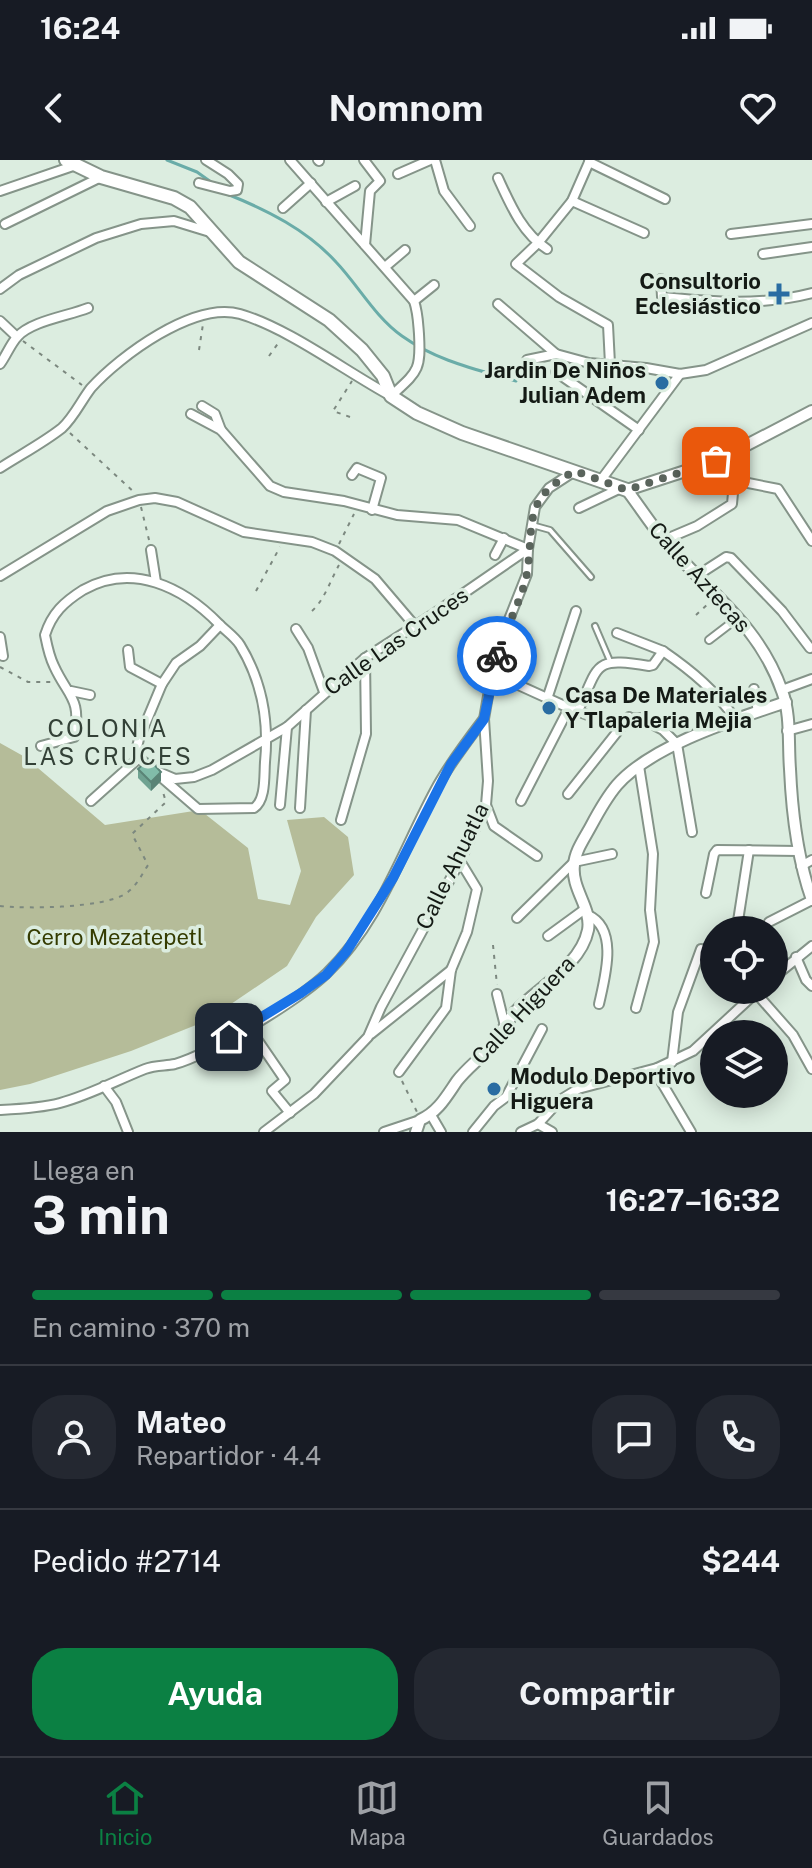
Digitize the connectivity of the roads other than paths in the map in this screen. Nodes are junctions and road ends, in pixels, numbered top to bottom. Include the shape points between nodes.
1 (206, 160) edge
2 (290, 160) edge
3 (364, 160) edge
4 (433, 160) edge
5 (590, 161) edge
6 (70, 163) edge
7 (398, 174) dead end
8 (101, 177) junction
9 (498, 178) dead end
10 (311, 183) junction
11 (202, 184) dead end
12 (355, 186) dead end
13 (0, 191) edge
14 (665, 199) dead end
15 (572, 201) junction
16 (326, 202) junction
17 (283, 208) dead end
18 (5, 224) dead end
19 (812, 224) edge
20 (470, 226) dead end
21 (210, 232) junction
22 (644, 233) dead end
23 (731, 234) dead end
24 (538, 243) junction
25 (365, 245) junction
26 (812, 247) edge
27 (547, 249) dead end
28 (405, 250) dead end
29 (763, 254) dead end
30 (385, 267) junction
31 (661, 279) dead end
32 (434, 285) dead end
33 (0, 289) edge
34 (812, 293) edge
35 (414, 301) junction
36 (498, 304) dead end
37 (88, 308) dead end
38 (0, 321) edge
39 (812, 323) edge
40 (17, 337) junction
41 (556, 354) junction
42 (527, 360) dead end
43 (0, 364) edge
44 (610, 364) junction
45 (556, 372) dead end
46 (680, 374) junction
47 (391, 396) junction
48 (202, 406) dead end
49 (812, 411) edge
50 (191, 414) dead end
51 (221, 430) junction
52 (639, 430) junction
53 (744, 447) junction
54 (0, 468) edge
55 (575, 471) junction
56 (352, 475) dead end
57 (601, 480) junction
58 (733, 480) junction
59 (624, 488) junction
60 (579, 508) dead end
61 (372, 510) junction
62 (531, 525) junction
63 (504, 538) junction
64 (664, 540) junction
65 (812, 541) edge
66 (528, 549) junction
67 (151, 550) road end
68 (495, 555) dead end
69 (698, 575) junction
70 (0, 576) edge
71 (591, 577) dead end
72 (156, 582) junction
73 (576, 611) dead end
74 (739, 617) junction
75 (220, 625) junction
76 (415, 626) junction
77 (595, 626) dead end
78 (296, 629) dead end
79 (617, 633) dead end
80 (0, 637) edge
81 (709, 640) dead end
82 (810, 648) dead end
83 (128, 650) dead end
84 (663, 651) junction
85 (3, 656) dead end
86 (365, 658) junction
87 (610, 661) junction
88 (492, 673) junction
89 (812, 679) edge
90 (162, 684) junction
91 (754, 689) dead end
92 (782, 690) junction
93 (71, 691) junction
94 (324, 692) junction
95 (90, 695) dead end
96 (547, 699) junction
97 (786, 702) junction
98 (306, 710) junction
99 (573, 710) junction
100 (758, 712) junction
101 (629, 717) junction
102 (484, 719) junction
103 (736, 720) junction
104 (812, 724) edge
105 (287, 727) junction
106 (787, 731) junction
107 (267, 737) junction
108 (677, 744) junction
109 (41, 746) dead end
110 (139, 758) junction
111 (639, 766) junction
112 (154, 770) junction
113 (568, 794) dead end
114 (91, 801) dead end
115 (521, 801) dead end
116 (280, 805) dead end
117 (486, 805) junction
118 (300, 808) dead end
119 (341, 820) dead end
120 (692, 832) dead end
121 (749, 850) junction
122 (798, 851) junction
123 (612, 854) dead end
124 (537, 856) dead end
125 (812, 860) edge
126 (460, 861) junction
127 (574, 862) junction
128 (801, 866) junction
129 (706, 893) dead end
130 (812, 900) edge
131 (586, 912) junction
132 (739, 916) edge
133 (781, 916) edge
134 (517, 918) dead end
135 (548, 936) dead end
136 (812, 946) edge
137 (700, 952) edge
138 (796, 957) junction
139 (788, 964) edge
140 (451, 970) junction
141 (812, 986) edge
142 (497, 994) road end
143 (599, 1004) dead end
144 (744, 1004) edge
145 (768, 1004) edge
146 (636, 1008) dead end
147 (248, 1026) junction
148 (505, 1026) junction
149 (542, 1029) dead end
150 (368, 1037) junction
151 (672, 1062) junction
152 (657, 1068) junction
153 (812, 1069) edge
154 (399, 1072) road end
155 (104, 1086) junction
156 (0, 1110) edge
157 (290, 1113) junction
158 (431, 1115) junction
159 (420, 1120) junction
160 (538, 1124) junction
161 (128, 1132) edge
162 (264, 1132) edge
163 (384, 1132) edge
164 (416, 1132) edge
165 (441, 1132) edge
166 (473, 1132) edge
167 (521, 1132) edge
168 (552, 1132) edge
169 (691, 1132) edge

1 - 11 street via 228,174 237,190
2 - 10 street
3 - 25 street via 380,181 370,191
4 - 7 street
4 - 20 street via 444,191
5 - 14 street
5 - 15 street
6 - 8 main road
6 - 13 street
8 - 18 street
8 - 21 main road via 183,203 201,216
9 - 24 street
10 - 16 street
10 - 17 street
12 - 16 street
15 - 22 street
15 - 24 street
16 - 25 street
19 - 23 street
21 - 33 street via 174,221 141,224 96,238
21 - 47 main road via 239,262 329,320 362,350
24 - 27 street
24 - 44 street via 516,264 608,325
25 - 30 street
26 - 29 street
28 - 30 street
30 - 35 street
31 - 34 street via 662,297 678,299 726,303
32 - 35 street
35 - 47 street via 420,361
36 - 41 street
37 - 40 street via 31,326
38 - 40 street
39 - 46 street via 706,370
40 - 43 street
41 - 42 street
41 - 44 street
44 - 46 street
45 - 52 street
46 - 52 street
47 - 54 street via 284,334 232,312 205,315 167,329 127,355 90,390 64,426
47 - 55 main road via 462,433
48 - 51 street via 215,414
49 - 53 street
50 - 51 street
51 - 61 street via 270,486
52 - 57 street
53 - 58 street
53 - 59 street via 716,461
55 - 57 main road
55 - 62 street via 539,500
56 - 61 street via 357,468 381,478
57 - 59 main road
58 - 64 street via 732,504
58 - 65 street via 778,489
59 - 60 street
59 - 64 street, Calle Aztecas
61 - 63 street via 458,520
62 - 66 street
62 - 71 lane via 550,530
63 - 66 street
63 - 68 street
64 - 69 street, Calle Aztecas
66 - 76 street, Calle Las Cruces
66 - 88 street, Calle Ahuatla via 527,574
67 - 72 street
69 - 74 street, Calle Aztecas
69 - 82 street via 731,558
70 - 76 street via 107,511 155,498 177,502 244,532 312,542 339,554 375,579
72 - 75 street via 194,601
72 - 93 street via 116,577 91,586 57,609 45,635 53,664
73 - 96 street
74 - 81 street
74 - 92 street, Calle Aztecas
75 - 90 street via 176,663
75 - 107 street via 239,643 249,664 265,710
76 - 86 street, Calle Las Cruces
77 - 87 lane
78 - 94 street
79 - 84 street
80 - 85 street
83 - 90 street via 130,667
84 - 87 street via 649,666
84 - 103 street via 715,692
86 - 94 street, Calle Las Cruces
86 - 119 street via 366,734
87 - 99 street
88 - 96 street
88 - 102 street, Calle Ahuatla
89 - 92 street
90 - 110 street via 139,739
91 - 100 street
92 - 97 street, Calle Aztecas
93 - 95 street
93 - 109 street via 78,717 74,737
94 - 98 street, Calle Las Cruces
96 - 99 street
97 - 100 street
97 - 106 street, Calle Aztecas
98 - 105 street, Calle Las Cruces
98 - 118 street
99 - 101 street via 603,721
99 - 115 street
100 - 103 street
101 - 108 street via 651,723
101 - 113 street
102 - 117 street, Calle Ahuatla
102 - 147 street via 444,776 393,878 346,952 314,984
103 - 108 street
104 - 106 street
105 - 107 street, Calle Las Cruces
105 - 116 street
106 - 122 street, Calle Aztecas
107 - 112 street, Calle Las Cruces via 194,777 175,779
107 - 112 street via 261,799 254,808 198,809
108 - 111 street
108 - 120 street
110 - 112 street, Calle Las Cruces
110 - 114 street
111 - 127 street via 602,804
111 - 146 street via 653,854 654,942
117 - 124 street via 494,826
117 - 126 street, Calle Ahuatla
121 - 122 street
121 - 129 street via 717,850
121 - 132 street
122 - 128 street, Calle Aztecas
123 - 127 street
125 - 128 street
126 - 140 street via 477,889
126 - 150 street, Calle Ahuatla
127 - 131 street via 576,890
127 - 134 street
128 - 130 street, Calle Aztecas
130 - 133 street
131 - 135 street
131 - 143 street via 603,926 606,942
131 - 148 street, Calle Higuera via 588,931 578,951
136 - 138 street
137 - 151 street via 678,1012
138 - 139 street
138 - 141 street
140 - 150 street
140 - 154 street via 446,1008
142 - 148 street
144 - 151 street via 693,1051
145 - 153 street
147 - 155 street via 175,1064 149,1067
147 - 157 street via 285,1080 272,1091
148 - 158 street, Calle Higuera
149 - 166 street via 506,1097
150 - 157 street, Calle Ahuatla
151 - 152 street
152 - 160 street via 578,1089
152 - 169 street
155 - 156 street via 60,1103
155 - 161 street
157 - 162 street, Calle Ahuatla
158 - 159 street, Calle Higuera
158 - 165 street
159 - 163 street
159 - 164 street
160 - 167 street
160 - 168 street

